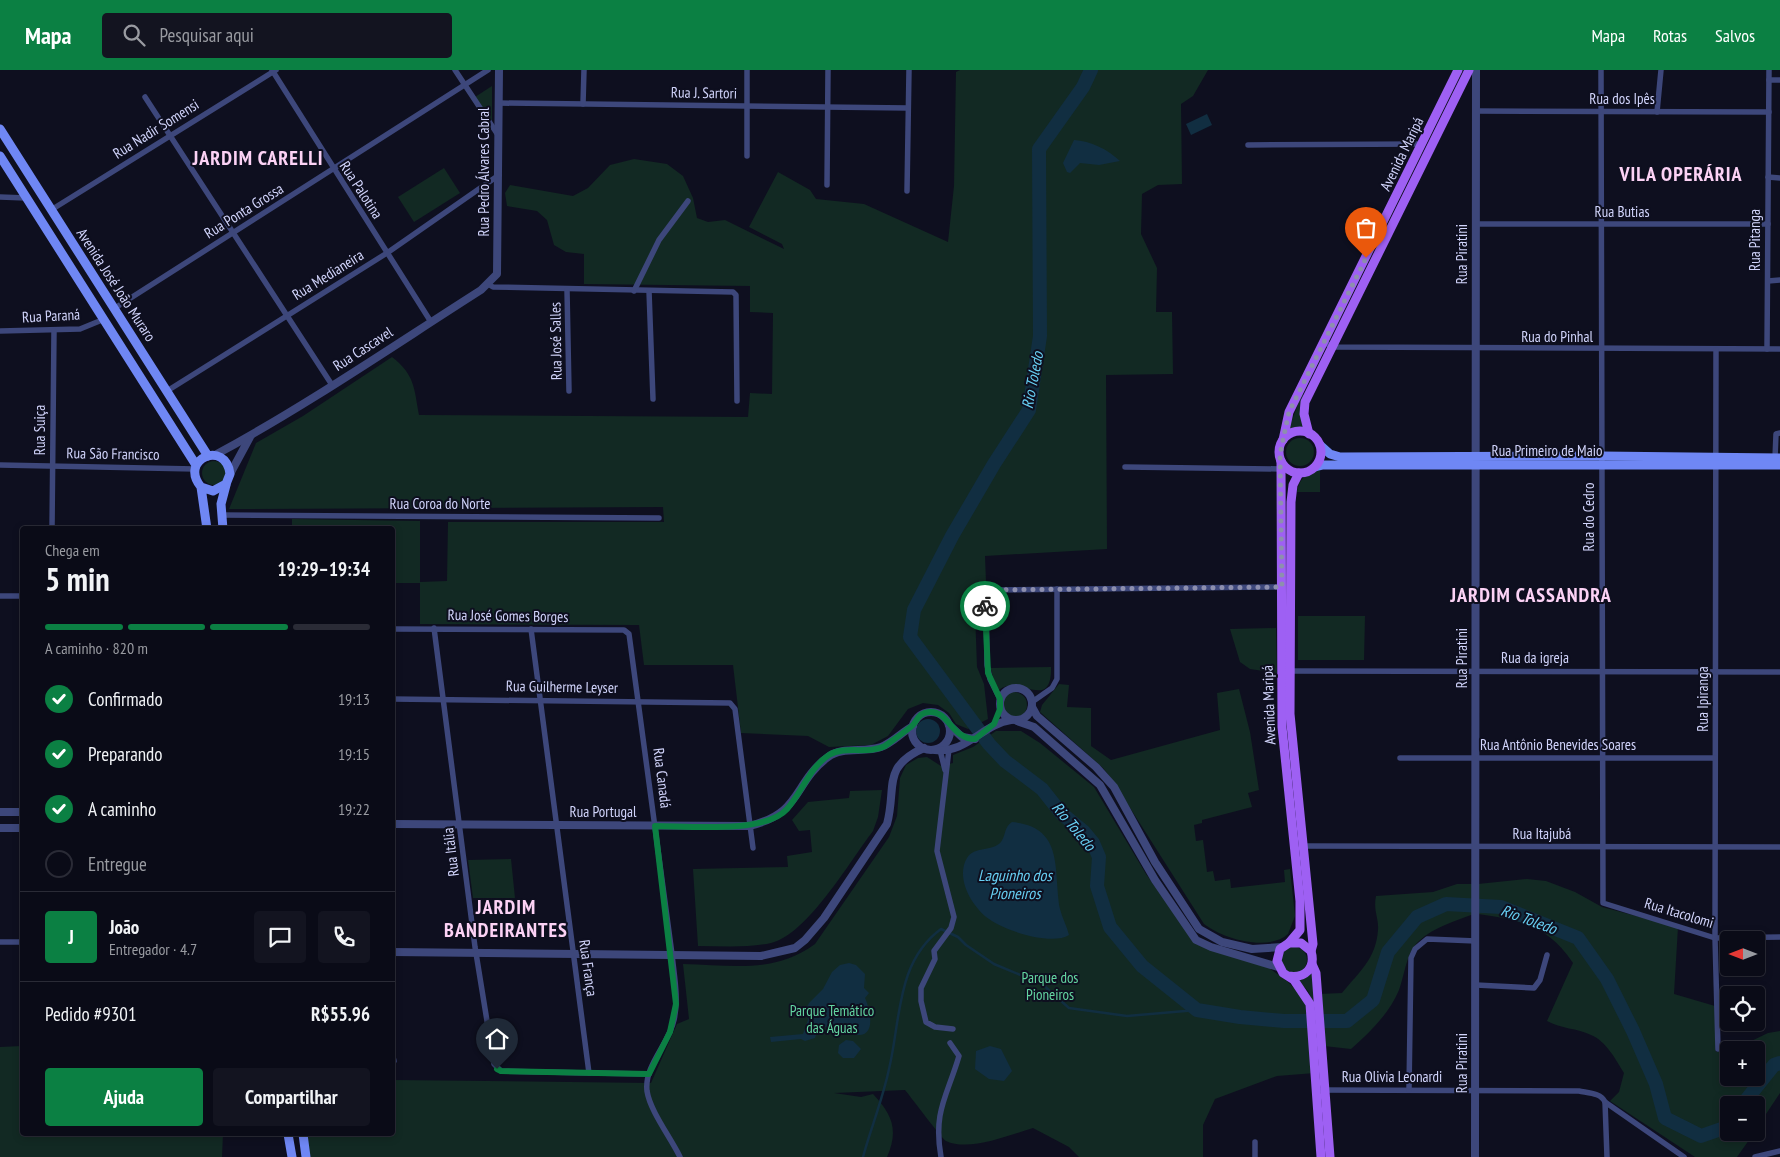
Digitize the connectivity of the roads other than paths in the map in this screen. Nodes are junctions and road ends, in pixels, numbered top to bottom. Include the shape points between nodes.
1 (456, 70) edge
2 (488, 70) edge
3 (500, 70) edge
4 (584, 70) edge
5 (747, 70) edge
6 (828, 70) edge
7 (909, 70) edge
8 (1476, 70) edge
9 (1601, 70) edge
10 (1661, 70) edge
11 (1769, 70) edge
12 (273, 71) edge
13 (1462, 71) edge
14 (1769, 80) junction
15 (1780, 80) edge
16 (464, 84) junction
17 (145, 97) dead end
18 (498, 103) junction
19 (584, 104) junction
20 (747, 106) junction
21 (828, 107) junction
22 (908, 108) junction
23 (1476, 111) junction
24 (1601, 112) junction
25 (1657, 112) junction
26 (1769, 112) junction
27 (0, 129) edge
28 (171, 135) junction
29 (499, 137) junction
30 (1422, 144) junction
31 (1248, 145) dead end
32 (0, 156) edge
33 (747, 156) dead end
34 (333, 169) junction
35 (499, 175) junction
36 (1768, 178) junction
37 (1780, 178) edge
38 (827, 186) dead end
39 (907, 191) dead end
40 (0, 197) edge
41 (26, 198) junction
42 (688, 202) dead end
43 (53, 213) junction
44 (43, 224) junction
45 (1476, 224) junction
46 (1601, 224) junction
47 (1768, 224) junction
48 (234, 232) junction
49 (387, 253) junction
50 (497, 274) joint
51 (1780, 280) edge
52 (1768, 281) junction
53 (488, 284) junction
54 (567, 290) junction
55 (634, 291) junction
56 (649, 291) junction
57 (115, 308) junction
58 (287, 316) junction
59 (102, 320) junction
60 (431, 322) junction
61 (0, 331) edge
62 (54, 331) junction
63 (1324, 342) junction
64 (1333, 347) junction
65 (1476, 349) junction
66 (1768, 349) junction
67 (1780, 349) edge
68 (1601, 350) junction
69 (1716, 350) junction
70 (150, 366) junction
71 (138, 375) junction
72 (332, 385) junction
73 (167, 391) junction
74 (569, 392) dead end
75 (653, 399) dead end
76 (737, 401) dead end
77 (1780, 433) edge
78 (1309, 434) junction
79 (252, 435) junction
80 (1283, 440) junction
81 (1320, 446) junction
82 (211, 456) junction
83 (1602, 460) junction
84 (1476, 461) junction
85 (1716, 461) junction
86 (1778, 461) edge
87 (1281, 465) junction
88 (0, 466) edge
89 (52, 466) junction
90 (196, 467) junction
91 (1125, 467) dead end
92 (1314, 467) junction
93 (1299, 473) junction
94 (230, 474) junction
95 (226, 484) junction
96 (201, 487) junction
97 (221, 515) junction
98 (660, 518) dead end
99 (52, 526) edge
100 (207, 526) edge
101 (223, 526) edge
102 (1282, 587) junction
103 (1057, 589) junction
104 (0, 596) edge
105 (20, 596) edge
106 (434, 628) junction
107 (395, 629) edge
108 (531, 629) junction
109 (624, 630) joint
110 (1716, 670) junction
111 (1290, 671) junction
112 (1476, 671) junction
113 (1602, 671) junction
114 (1780, 672) edge
115 (395, 699) edge
116 (444, 699) junction
117 (540, 699) junction
118 (1000, 699) junction
119 (639, 701) junction
120 (1032, 704) junction
121 (1000, 709) junction
122 (1014, 721) junction
123 (948, 724) junction
124 (994, 724) junction
125 (912, 726) junction
126 (975, 738) junction
127 (924, 748) junction
128 (950, 749) junction
129 (936, 750) junction
130 (1400, 758) dead end
131 (1476, 758) junction
132 (1602, 758) junction
133 (1715, 758) junction
134 (946, 774) junction
135 (0, 812) edge
136 (20, 812) edge
137 (395, 824) edge
138 (460, 824) junction
139 (556, 826) junction
140 (655, 826) junction
141 (750, 826) junction
142 (0, 828) edge
143 (20, 828) edge
144 (1304, 846) junction
145 (1476, 846) junction
146 (1602, 847) junction
147 (1715, 847) junction
148 (1780, 847) edge
149 (753, 848) dead end
150 (1603, 903) joint
151 (1780, 937) edge
152 (1715, 938) junction
153 (1476, 941) junction
154 (0, 942) edge
155 (20, 942) edge
156 (1285, 945) junction
157 (395, 952) edge
158 (1310, 952) junction
159 (476, 954) junction
160 (573, 954) junction
161 (672, 954) junction
162 (1546, 955) dead end
163 (1312, 964) junction
164 (1278, 967) junction
165 (1288, 976) junction
166 (1476, 985) junction
167 (1314, 1005) junction
168 (954, 1029) dead end
169 (950, 1043) dead end
170 (1718, 1049) dead end
171 (589, 1074) junction
172 (649, 1074) junction
173 (1320, 1090) junction
174 (1409, 1090) junction
175 (1476, 1090) junction
176 (1605, 1102) junction
177 (288, 1136) edge
178 (303, 1136) edge
179 (1255, 1142) dead end
180 (1780, 1151) edge
181 (292, 1157) edge
182 (306, 1157) edge
183 (680, 1157) edge
184 (941, 1157) edge
185 (1255, 1157) edge
186 (1321, 1157) edge
187 (1330, 1157) edge
188 (1475, 1157) edge
189 (1607, 1157) edge
190 (1684, 1157) edge
191 (1758, 1157) edge

1 - 16 street
2 - 16 street, Rua Ponta Grossa
3 - 18 street, Rua Pedro Álvares Cabral
4 - 19 street
5 - 20 street
6 - 21 street
7 - 22 street
8 - 23 street, Rua Piratini
9 - 24 street, Rua do Cedro
10 - 25 street
11 - 14 street, Rua Pitanga
12 - 28 street, Rua Nadir Somensi
12 - 34 street, Rua Palotina
13 - 30 main road, Avenida Maripá
13 - 64 main road, Avenida Maripá
14 - 15 street
14 - 26 street, Rua Pitanga
16 - 29 street
16 - 34 street, Rua Ponta Grossa
17 - 28 street
18 - 19 street, Rua J. Sartori
18 - 29 street, Rua Pedro Álvares Cabral
19 - 20 street, Rua J. Sartori
20 - 21 street, Rua J. Sartori
20 - 33 street
21 - 22 street, Rua J. Sartori
21 - 38 street
22 - 39 street
23 - 24 street, Rua dos Ipês
23 - 45 street, Rua Piratini
24 - 25 street, Rua dos Ipês
24 - 46 street, Rua do Cedro
25 - 26 street, Rua dos Ipês
26 - 36 street, Rua Pitanga
27 - 43 main road, Avenida José João Muraro
28 - 43 street, Rua Nadir Somensi
28 - 48 street
29 - 35 street, Rua Pedro Álvares Cabral
30 - 31 street
30 - 63 main road, Avenida Maripá
32 - 41 main road, Avenida José João Muraro
34 - 48 street, Rua Ponta Grossa
34 - 49 street, Rua Palotina
35 - 49 street, Rua Medianeira
35 - 50 street, Rua Pedro Álvares Cabral
36 - 37 street
36 - 47 street, Rua Pitanga
40 - 41 street
41 - 43 main road via 41,213
41 - 44 main road, Avenida José João Muraro
42 - 55 street via 659,240
43 - 44 main road
43 - 57 main road, Avenida José João Muraro
44 - 59 main road, Avenida José João Muraro
45 - 46 street, Rua Butias
45 - 65 street, Rua Piratini
46 - 47 street, Rua Butias
46 - 68 street, Rua do Cedro
47 - 52 street, Rua Pitanga
48 - 57 street, Rua Ponta Grossa
48 - 58 street
49 - 58 street, Rua Medianeira
49 - 60 street, Rua Palotina
50 - 53 street, Rua Cascavel
51 - 52 street
52 - 66 street, Rua Pitanga
53 - 54 street via 493,287
53 - 60 street, Rua Cascavel
54 - 55 street
54 - 74 street, Rua José Salles
55 - 56 street
56 - 75 street
56 - 76 street via 733,292 736,296
57 - 70 main road, Avenida José João Muraro
58 - 72 street
58 - 73 street, Rua Medianeira
59 - 62 street, Rua Paraná via 80,329
59 - 71 main road, Avenida José João Muraro
60 - 72 street, Rua Cascavel
61 - 62 street, Rua Paraná
62 - 89 street, Rua Suiça
63 - 64 street
63 - 80 main road, Avenida Maripá via 1289,412
64 - 65 street, Rua do Pinhal
64 - 78 main road, Avenida Maripá via 1305,402
65 - 68 street, Rua do Pinhal
65 - 84 street, Rua Piratini
66 - 67 street, Rua do Pinhal
66 - 69 street, Rua do Pinhal
68 - 69 street, Rua do Pinhal
68 - 83 street, Rua do Cedro
69 - 85 street, Rua Ipiranga
70 - 71 main road
70 - 73 main road, Avenida José João Muraro
71 - 90 main road, Avenida José João Muraro
72 - 79 street, Rua Cascavel
73 - 82 main road, Avenida José João Muraro
77 - 86 street via 1776,434
78 - 80 main road via 1295,432
78 - 81 main road
79 - 82 street, Rua Cascavel
79 - 94 street, Rua Cascavel
80 - 87 main road
81 - 84 main road, Rua Primeiro de Maio via 1340,458
81 - 92 main road via 1321,455
82 - 90 main road
82 - 94 main road, Avenida José João Muraro via 225,461
83 - 84 main road, Rua Primeiro de Maio
83 - 85 main road, Rua Primeiro de Maio
83 - 113 street, Rua do Cedro
84 - 92 main road, Rua Primeiro de Maio
84 - 112 street, Rua Piratini
85 - 86 main road, Rua Primeiro de Maio
85 - 110 street, Rua Ipiranga
87 - 91 street
87 - 93 main road
87 - 102 main road, Avenida Maripá
88 - 89 street, Rua São Francisco
89 - 90 street, Rua São Francisco
89 - 99 street, Rua Suiça
90 - 96 main road, Avenida José João Muraro via 197,482
92 - 93 main road
93 - 111 main road, Avenida Maripá via 1293,485 1292,502
94 - 95 main road
95 - 96 main road via 212,491
95 - 97 main road
96 - 100 main road, Avenida José João Muraro
97 - 98 street, Rua Coroa do Norte
97 - 101 main road
102 - 103 street
102 - 156 main road, Avenida Maripá via 1282,727 1300,901 1300,930
103 - 118 street via 985,591 988,673
103 - 120 street via 1057,678 1052,688
104 - 105 street
106 - 107 street, Rua José Gomes Borges
106 - 108 street, Rua José Gomes Borges
106 - 116 street, Rua Itália
108 - 109 street, Rua José Gomes Borges
108 - 117 street, Rua França
109 - 119 street, Rua Canadá via 629,634
110 - 113 street, Rua da igreja
110 - 114 street, Rua da igreja
110 - 133 street, Rua Ipiranga
111 - 112 street, Rua da igreja
111 - 144 main road, Avenida Maripá via 1290,714
112 - 113 street, Rua da igreja
112 - 131 street, Rua Piratini
113 - 132 street, Rua do Cedro
115 - 116 street, Rua Guilherme Leyser
116 - 117 street, Rua Guilherme Leyser
116 - 138 street, Rua Itália
117 - 119 street, Rua Guilherme Leyser
117 - 139 street, Rua França
118 - 120 street via 1006,690 1016,688 1026,691
118 - 121 street
119 - 140 street, Rua Canadá
119 - 141 street, Rua Guilherme Leyser via 730,703 735,709
120 - 122 street via 1027,716
120 - 156 street via 1037,716 1096,767 1114,787 1155,862 1200,929 1222,942 1252,949
121 - 122 street via 1006,718
121 - 124 street
122 - 124 street
122 - 164 street via 1034,728 1100,785 1155,880 1196,940
123 - 125 street via 941,715 930,712 919,716
123 - 126 street via 962,737
123 - 129 street via 947,740
124 - 126 street
125 - 127 street via 916,742
125 - 141 street, Rua Portugal via 872,750 830,755 814,770 787,810
126 - 128 street
127 - 129 street
127 - 161 street via 904,759 897,768 892,780 887,824 806,940 795,948 761,956
128 - 129 street
128 - 134 street
129 - 134 street
130 - 131 street, Rua Antônio Benevides Soares
131 - 132 street, Rua Antônio Benevides Soares
131 - 145 street, Rua Piratini
132 - 133 street, Rua Antônio Benevides Soares
132 - 146 street, Rua do Cedro
133 - 147 street, Rua Ipiranga
134 - 168 street via 937,851 954,910 951,928 934,951 934,959 921,988 921,1001 926,1022 935,1027
135 - 136 street
137 - 138 street, Rua Portugal
138 - 139 street, Rua Portugal
138 - 159 street, Rua Itália
139 - 140 street, Rua Portugal
139 - 160 street, Rua França
140 - 141 street, Rua Portugal
140 - 161 street, Rua Canadá
141 - 149 street
142 - 143 street
144 - 145 street, Rua Itajubá
144 - 158 main road, Avenida Maripá via 1313,944
145 - 146 street, Rua Itajubá
145 - 153 street, Rua Piratini
146 - 147 street, Rua Itajubá
146 - 150 street, Rua do Cedro
147 - 148 street, Rua Itajubá
147 - 152 street, Rua Ipiranga
150 - 152 street, Rua Itacolomi
151 - 152 street, Rua Itacolomi
152 - 170 street, Rua Ipiranga
153 - 166 street, Rua Piratini
153 - 174 street via 1427,939 1415,949 1411,958
154 - 155 street
156 - 158 main road via 1301,943
156 - 164 main road via 1278,954
157 - 159 street
158 - 163 main road
159 - 160 street
159 - 171 street, Rua Itália via 497,1069
160 - 161 street
160 - 171 street, Rua França
161 - 172 street, Rua Canadá via 674,1020
162 - 166 street via 1540,980 1534,988
163 - 165 main road via 1306,974
163 - 167 main road via 1316,973
164 - 165 main road
165 - 167 main road
166 - 175 street, Rua Piratini
167 - 173 main road
169 - 184 street via 959,1056 937,1122
171 - 172 street
172 - 183 street, Rua Canadá via 649,1098
173 - 174 street, Rua Olivia Leonardi
173 - 186 main road
173 - 187 main road
174 - 175 street, Rua Olivia Leonardi
175 - 176 street, Rua Olivia Leonardi via 1579,1091 1600,1096
175 - 188 street, Rua Piratini
176 - 189 street
176 - 190 street, Rua Olivia Leonardi
177 - 181 main road
178 - 182 main road
179 - 185 street
180 - 191 street

